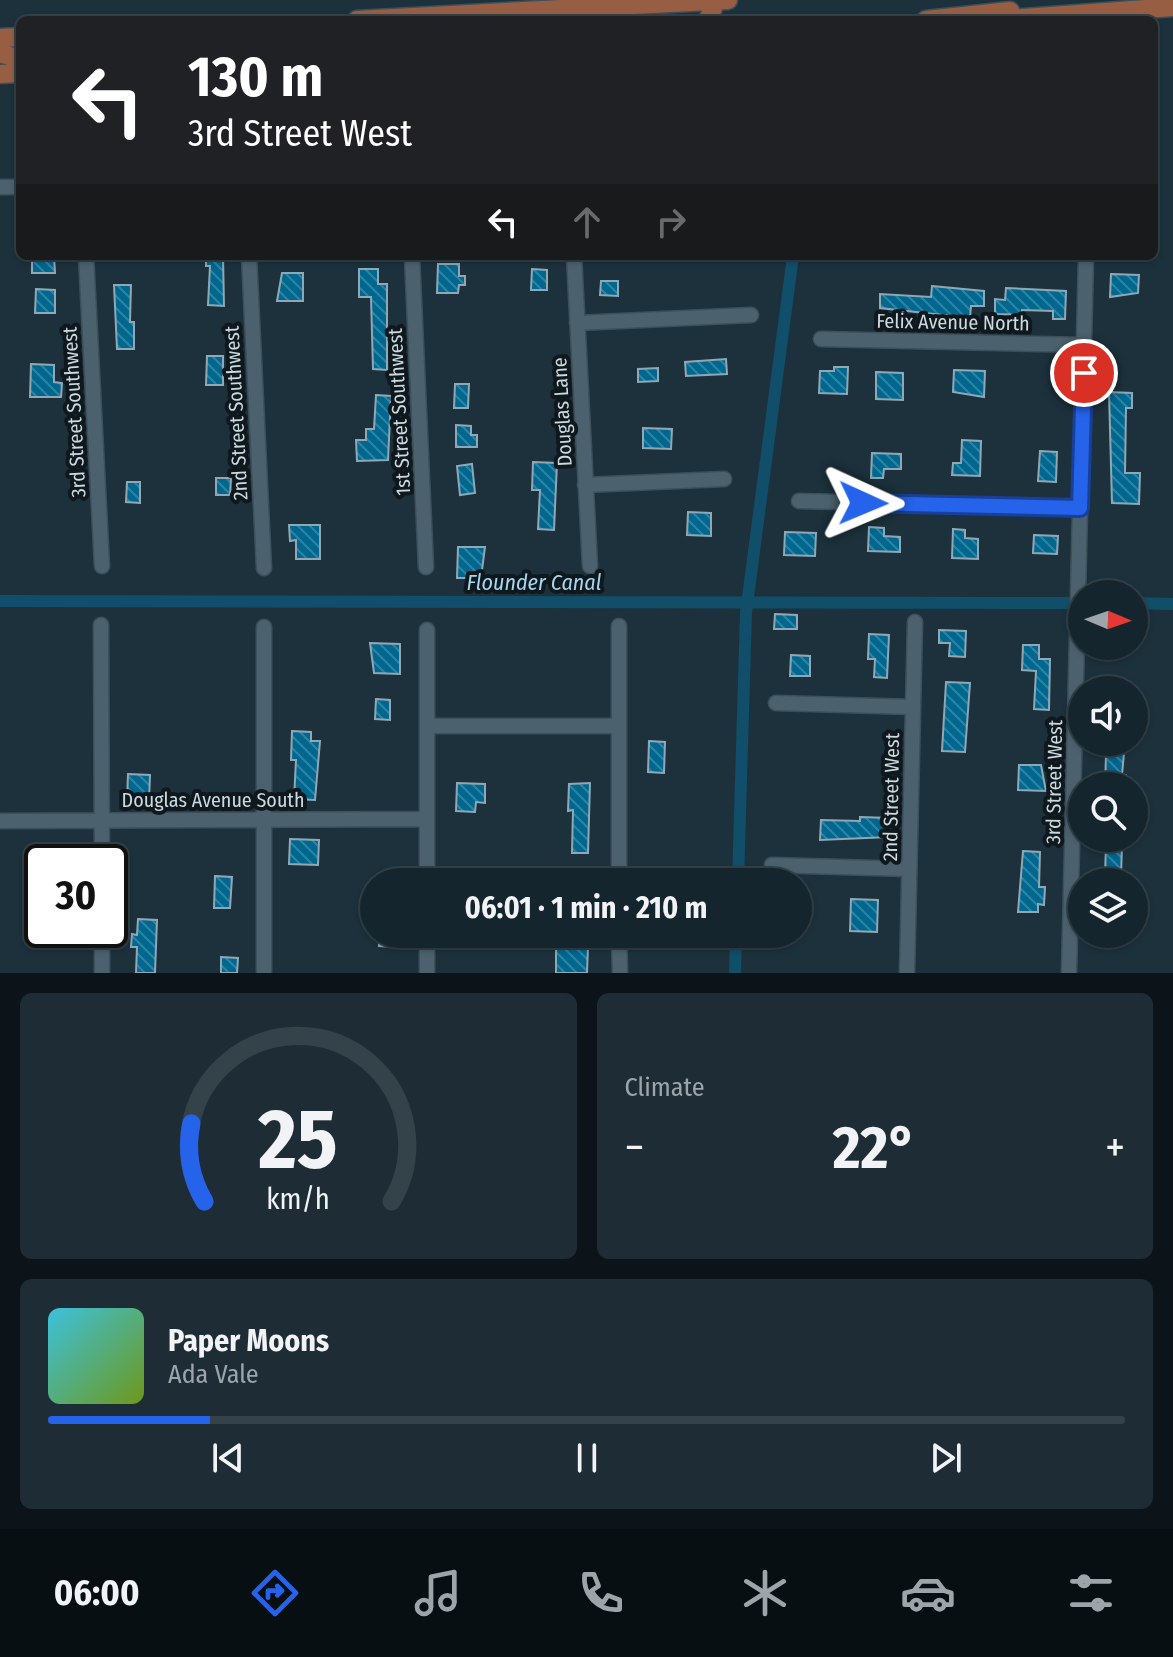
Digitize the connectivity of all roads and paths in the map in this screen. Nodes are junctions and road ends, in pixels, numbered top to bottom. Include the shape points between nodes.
1 (716, 0) edge
2 (728, 0) edge
3 (618, 6) junction
4 (1173, 7) edge
5 (1088, 11) edge
6 (432, 16) edge
7 (604, 16) edge
8 (968, 16) edge
9 (1037, 16) edge
10 (86, 260) edge
11 (249, 260) edge
12 (412, 260) edge
13 (574, 260) edge
14 (1086, 260) edge
15 (751, 315) dead end
16 (577, 323) junction
17 (821, 339) dead end
18 (1084, 345) junction
19 (724, 479) dead end
20 (585, 485) junction
21 (799, 501) dead end
22 (1080, 508) junction
23 (102, 566) dead end
24 (590, 566) dead end
25 (426, 567) dead end
26 (264, 568) dead end
27 (915, 622) dead end
28 (101, 625) dead end
29 (619, 626) dead end
30 (264, 627) dead end
31 (427, 630) dead end
32 (776, 703) dead end
33 (913, 707) junction
34 (427, 726) junction
35 (619, 726) junction
36 (427, 819) junction
37 (264, 820) junction
38 (0, 821) edge
39 (100, 821) junction
40 (101, 844) edge
41 (772, 865) dead end
42 (427, 868) edge
43 (619, 868) edge
44 (909, 869) junction
45 (102, 948) edge
46 (427, 948) edge
47 (619, 948) edge
48 (102, 973) edge
49 (264, 973) edge
50 (427, 973) edge
51 (620, 973) edge
52 (907, 973) edge
53 (1069, 973) edge

1 - 2 main road
1 - 3 main road
3 - 6 main road
3 - 7 main road
4 - 5 main road
5 - 8 main road via 1062,7
5 - 9 main road
10 - 23 street, 3rd Street Southwest
11 - 26 street, 2nd Street Southwest
12 - 25 street, 1st Street Southwest
13 - 16 street, Douglas Lane
14 - 18 street, 3rd Street West
15 - 16 street
16 - 20 street, Douglas Lane
17 - 18 street, Felix Avenue North
18 - 22 street, 3rd Street West
19 - 20 street
20 - 24 street, Douglas Lane
21 - 22 street
22 - 53 street, 3rd Street West
27 - 33 street, 2nd Street West
28 - 39 street
29 - 35 street
30 - 37 street
31 - 34 street
32 - 33 street
33 - 44 street, 2nd Street West
34 - 35 street
34 - 36 street
35 - 43 street
36 - 37 street, Douglas Avenue South
36 - 42 street
37 - 39 street, Douglas Avenue South
37 - 49 street
38 - 39 street, Douglas Avenue South
39 - 40 street
41 - 44 street
44 - 52 street, 2nd Street West
45 - 48 street
46 - 50 street
47 - 51 street

